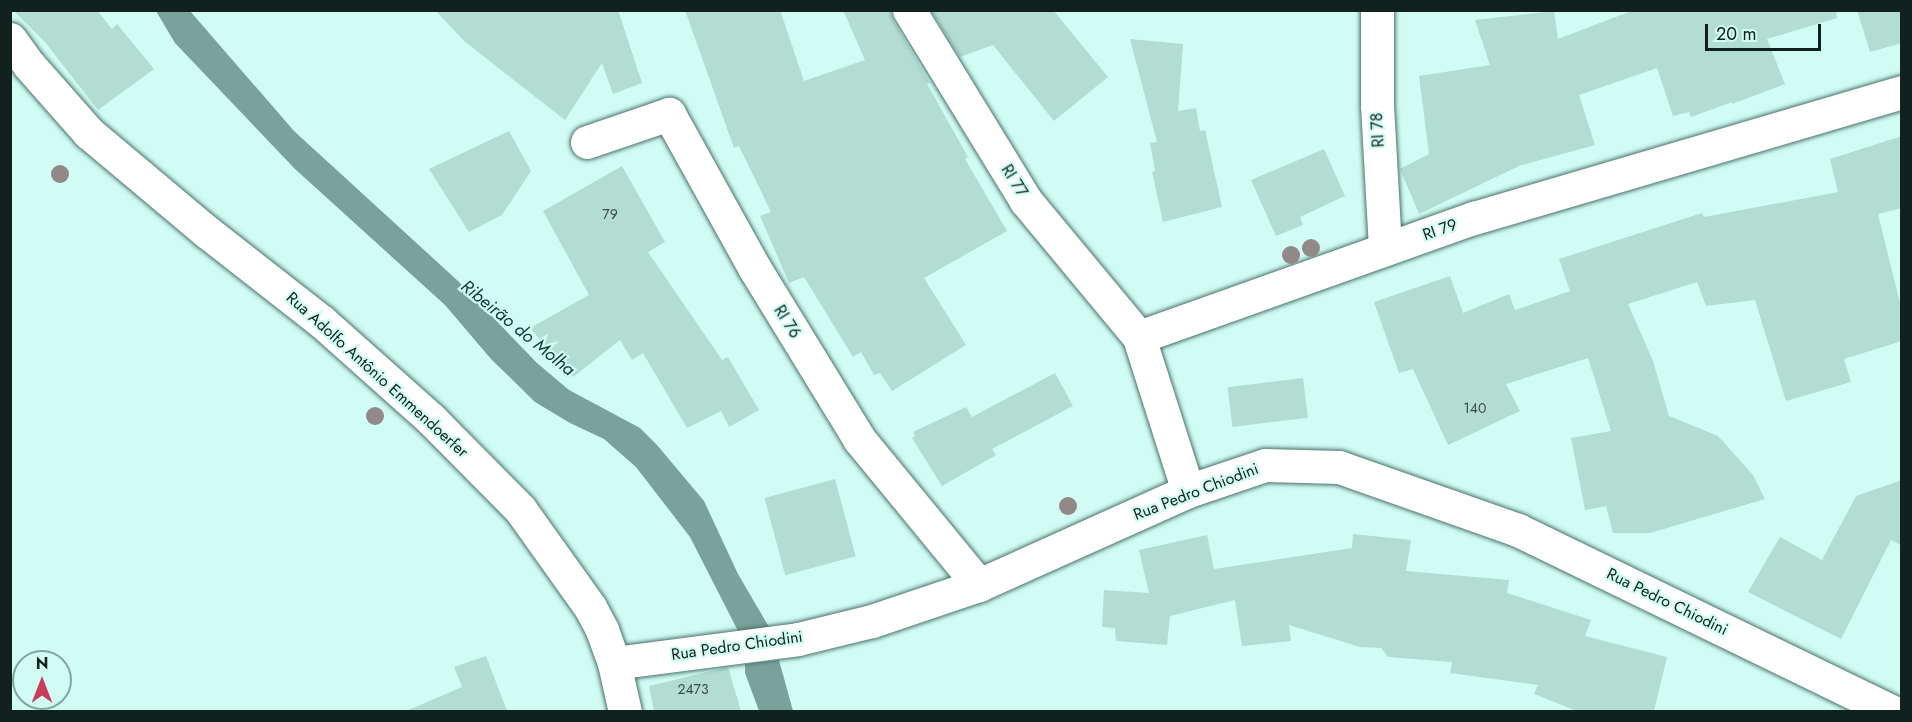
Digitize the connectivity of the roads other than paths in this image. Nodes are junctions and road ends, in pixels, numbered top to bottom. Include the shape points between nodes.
1 (909, 10) edge
2 (1377, 10) edge
3 (10, 39) edge
4 (1902, 92) edge
5 (587, 142) dead end
6 (1385, 249) junction
7 (1139, 337) junction
8 (1188, 491) junction
9 (979, 585) junction
10 (614, 663) junction
11 (625, 711) edge
12 (1893, 711) edge

1 - 7 street, RI 77 via 1026,201
2 - 6 street, RI 78 via 1377,105
3 - 10 street, Rua Adolfo Antônio Emmendoerfer via 89,133 321,321 432,420 520,509 590,607
4 - 6 street, RI 79 via 1474,218
5 - 9 street, RI 76 via 669,114 755,269 859,439
6 - 7 street, RI 79
7 - 8 street
8 - 9 street, Rua Pedro Chiodini
8 - 12 street, Rua Pedro Chiodini via 1264,465 1339,467 1518,530
9 - 10 street, Rua Pedro Chiodini via 872,621 798,639
10 - 11 street, Rua Adolfo Antônio Emmendoerfer

